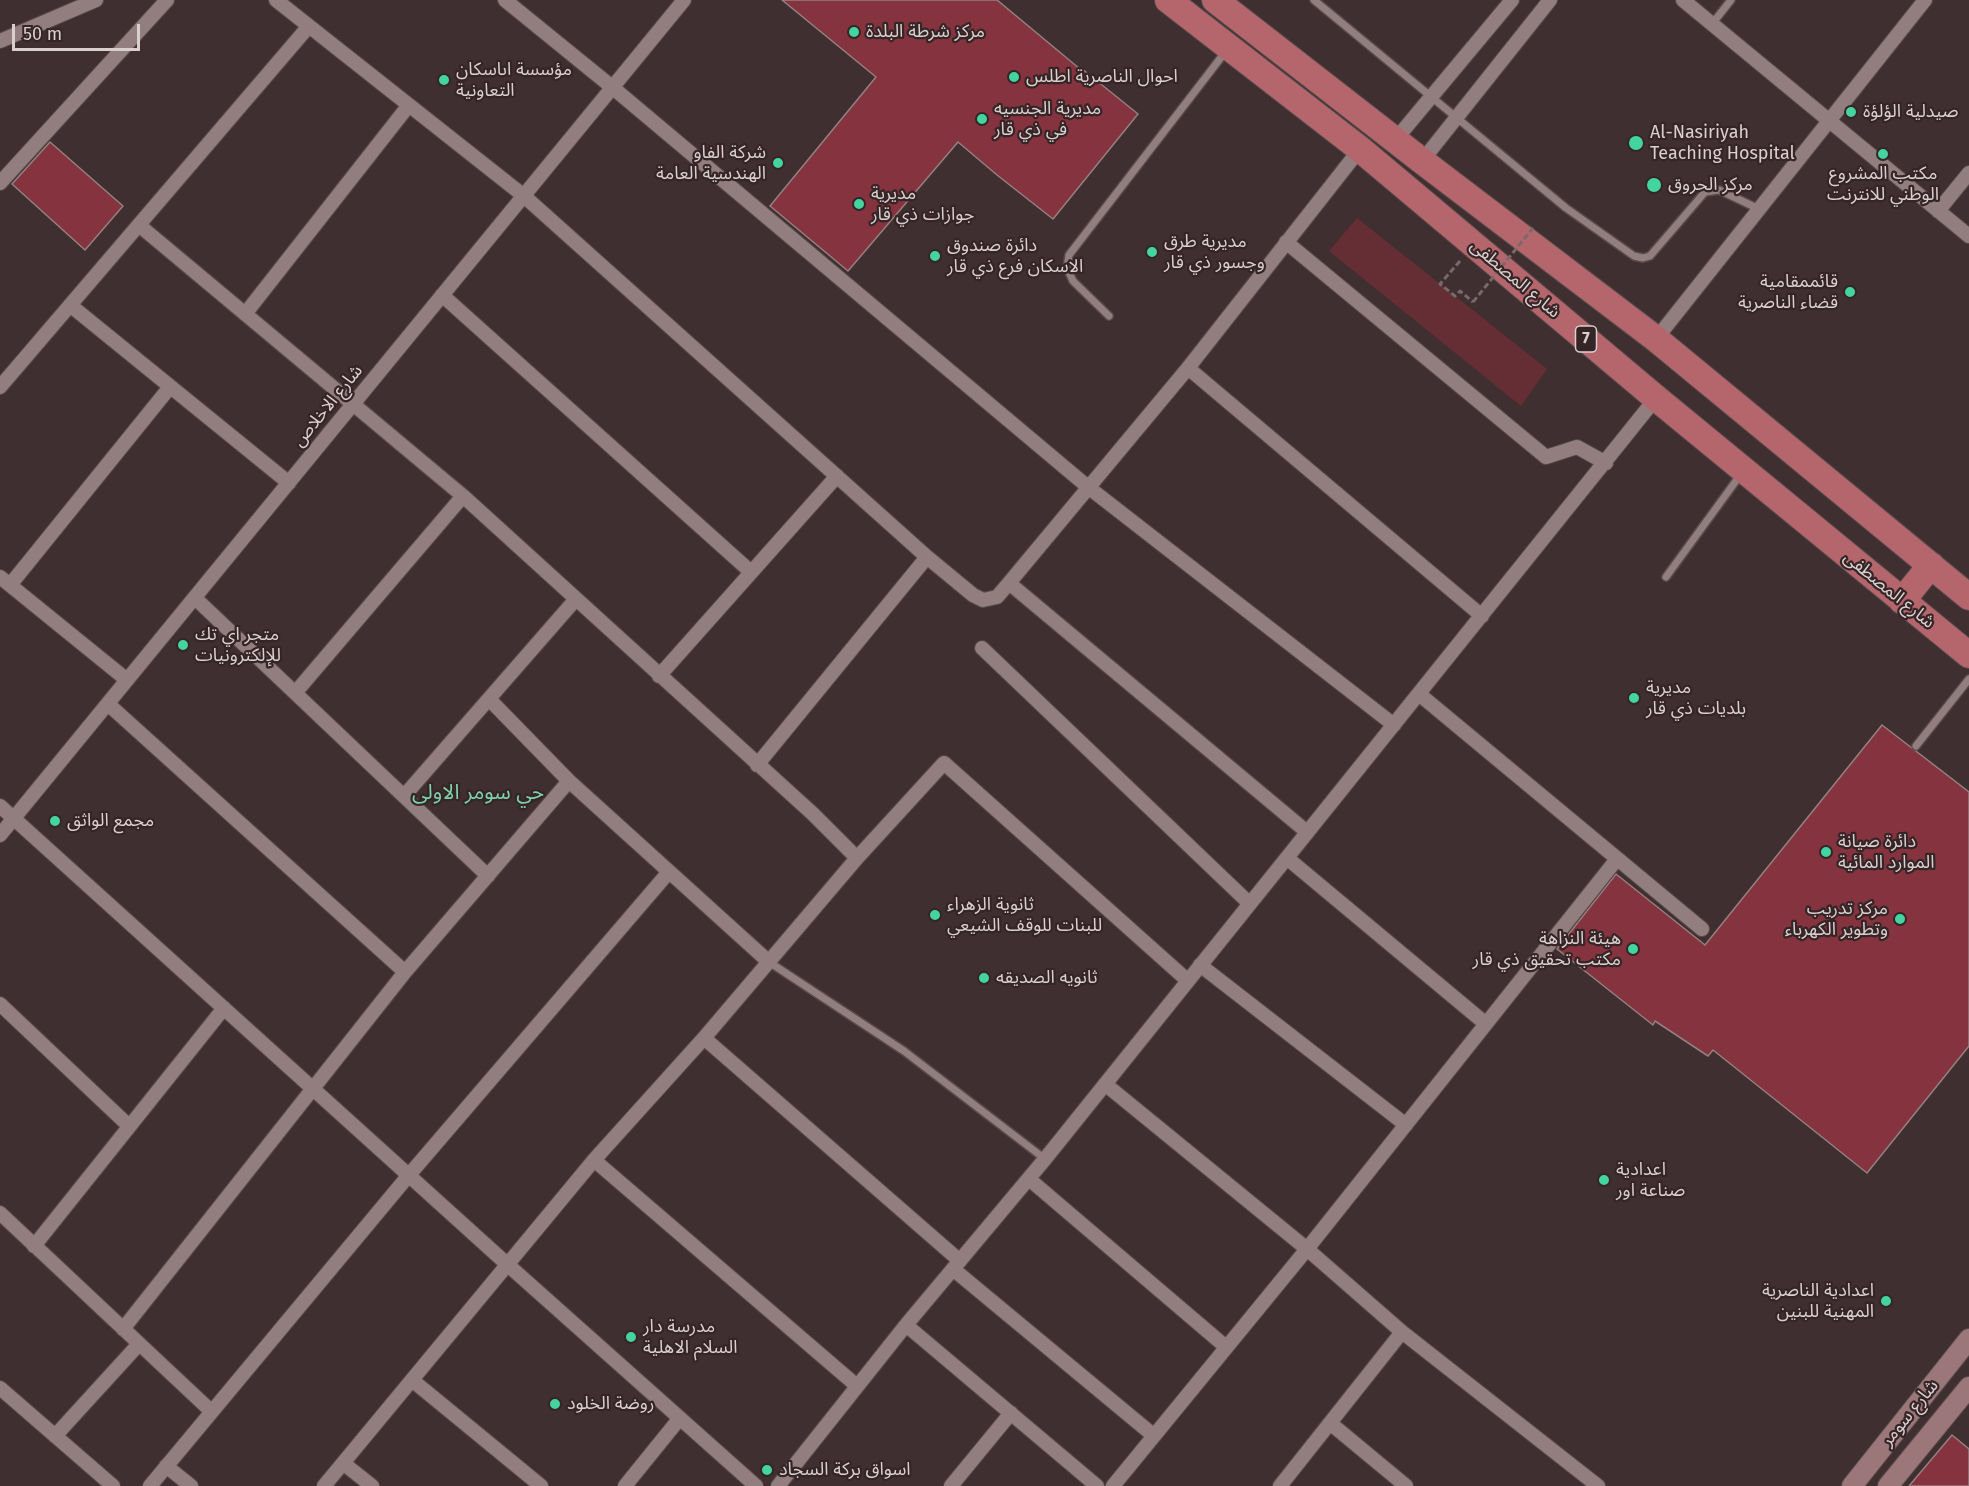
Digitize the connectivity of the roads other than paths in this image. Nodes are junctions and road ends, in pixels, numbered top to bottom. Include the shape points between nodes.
1 (96, 0) edge
2 (167, 0) edge
3 (276, 0) edge
4 (505, 0) edge
5 (684, 0) edge
6 (1153, 0) edge
7 (1168, 0) edge
8 (1314, 0) edge
9 (1512, 0) edge
10 (1550, 0) edge
11 (1683, 0) edge
12 (1731, 0) edge
13 (1925, 0) edge
14 (1217, 1) edge
15 (1712, 24) junction
16 (309, 26) junction
17 (1202, 26) junction
18 (0, 41) edge
19 (1229, 47) junction
20 (612, 87) junction
21 (1432, 98) junction
22 (409, 105) junction
23 (1456, 117) junction
24 (1829, 122) junction
25 (1396, 139) junction
26 (1360, 149) junction
27 (1422, 161) junction
28 (1969, 172) edge
29 (0, 183) edge
30 (524, 196) junction
31 (1760, 209) junction
32 (1938, 211) junction
33 (140, 226) junction
34 (1969, 236) edge
35 (1286, 242) junction
36 (442, 295) junction
37 (70, 305) junction
38 (245, 314) junction
39 (1109, 316) dead end
40 (1656, 339) junction
41 (1188, 368) junction
42 (0, 387) edge
43 (171, 387) junction
44 (1656, 398) junction
45 (352, 405) junction
46 (1606, 464) junction
47 (1744, 469) junction
48 (837, 476) junction
49 (289, 483) junction
50 (1088, 487) junction
51 (463, 496) junction
52 (927, 557) junction
53 (1931, 565) junction
54 (751, 572) junction
55 (1666, 577) dead end
56 (5, 581) edge
57 (1009, 584) junction
58 (1969, 597) edge
59 (195, 598) junction
60 (576, 599) junction
61 (1902, 601) junction
62 (1482, 616) junction
63 (982, 648) dead end
64 (1969, 655) edge
65 (659, 676) junction
66 (1969, 679) edge
67 (127, 680) junction
68 (295, 693) junction
69 (1419, 694) junction
70 (489, 699) junction
71 (108, 704) junction
72 (1394, 725) junction
73 (1916, 746) dead end
74 (757, 765) junction
75 (569, 781) junction
76 (404, 796) junction
77 (0, 806) edge
78 (14, 819) junction
79 (1307, 832) junction
80 (0, 835) edge
81 (857, 858) junction
82 (1287, 858) junction
83 (1617, 859) junction
84 (668, 873) junction
85 (488, 876) junction
86 (1249, 903) junction
87 (1702, 929) dead end
88 (769, 962) junction
89 (1200, 965) junction
90 (405, 972) junction
91 (1187, 981) junction
92 (0, 1004) edge
93 (224, 1008) junction
94 (1486, 1024) junction
95 (704, 1038) junction
96 (1105, 1084) junction
97 (313, 1088) junction
98 (1406, 1125) junction
99 (129, 1126) junction
100 (594, 1160) junction
101 (1045, 1160) junction
102 (409, 1175) junction
103 (1029, 1179) junction
104 (0, 1212) edge
105 (34, 1246) junction
106 (1307, 1249) junction
107 (508, 1265) junction
108 (957, 1265) junction
109 (906, 1325) junction
110 (123, 1329) junction
111 (1402, 1332) junction
112 (1969, 1339) edge
113 (139, 1344) junction
114 (1226, 1347) junction
115 (412, 1380) junction
116 (857, 1386) junction
117 (1969, 1387) edge
118 (0, 1388) edge
119 (211, 1411) junction
120 (1011, 1413) junction
121 (680, 1418) junction
122 (1330, 1423) junction
123 (1153, 1435) junction
124 (55, 1436) junction
125 (343, 1463) junction
126 (166, 1466) junction
127 (113, 1486) edge
128 (150, 1486) edge
129 (191, 1486) edge
130 (324, 1486) edge
131 (372, 1486) edge
132 (541, 1486) edge
133 (625, 1486) edge
134 (756, 1486) edge
135 (778, 1486) edge
136 (951, 1486) edge
137 (1097, 1486) edge
138 (1113, 1486) edge
139 (1280, 1486) edge
140 (1406, 1486) edge
141 (1598, 1486) edge
142 (1852, 1486) edge
143 (1888, 1486) edge

1 - 18 street
2 - 29 street
3 - 16 street
4 - 20 street
5 - 20 street, شارع الاخلاص
6 - 17 highway
7 - 17 highway, شارع المصطفى / 7
8 - 21 lane
9 - 21 street
10 - 23 street
11 - 15 street
12 - 15 lane
13 - 24 street
14 - 25 highway, شارع المصطفى / 7
15 - 24 street
16 - 22 street
16 - 33 street
17 - 19 highway, شارع المصطفى / 7
19 - 26 highway, شارع المصطفى / 7
19 - 39 lane via 1069,255 1067,268 1073,281
20 - 30 street, شارع الاخلاص
20 - 50 street
21 - 23 lane
21 - 25 street
22 - 30 street
22 - 38 street
23 - 27 street
23 - 31 lane via 1566,208 1634,256 1650,256 1705,192 1719,190
24 - 31 street
24 - 32 street
25 - 27 highway, شارع المصطفى / 7
26 - 35 street
26 - 44 highway, شارع المصطفى / 7
27 - 40 highway, شارع المصطفى / 7
28 - 32 street
30 - 36 street, شارع الاخلاص
30 - 48 street
31 - 40 street
32 - 34 street
33 - 37 street
33 - 38 street
35 - 41 street
35 - 46 street via 1546,457 1577,447
36 - 45 street, شارع الاخلاص
36 - 54 street
37 - 42 street
37 - 43 street
38 - 45 street
40 - 53 highway, شارع المصطفى / 7
41 - 50 street
41 - 62 street
43 - 49 street
43 - 56 street
44 - 46 street
44 - 47 highway, شارع المصطفى / 7
45 - 49 street, شارع الاخلاص
45 - 51 street
46 - 62 street
47 - 55 lane
47 - 61 highway, شارع المصطفى / 7
48 - 52 street
48 - 54 street
49 - 59 street, شارع الاخلاص
50 - 57 street
50 - 72 street
51 - 60 street
51 - 68 street
52 - 57 street via 982,600 997,597
52 - 74 street
53 - 58 highway, شارع المصطفى / 7
53 - 61 highway
54 - 65 street
56 - 67 street
57 - 79 street
59 - 67 street, شارع الاخلاص
59 - 68 street
60 - 65 street
60 - 70 street
61 - 64 highway, شارع المصطفى / 7
62 - 69 street
63 - 86 street
65 - 74 street
66 - 73 lane
67 - 71 street, شارع الاخلاص
68 - 76 street
69 - 72 street
69 - 83 street
70 - 75 street
70 - 76 street
71 - 78 street, شارع الاخلاص
71 - 90 street
72 - 79 street
74 - 81 street
75 - 84 street
75 - 85 street
76 - 85 street
77 - 78 street
78 - 80 street, شارع الاخلاص
78 - 93 street
79 - 82 street
81 - 88 street
81 - 91 street via 944,763
82 - 86 street
82 - 94 street
83 - 87 street
83 - 94 street
84 - 88 street
84 - 102 street
85 - 90 street
86 - 89 street
88 - 95 street
88 - 101 lane via 904,1051
89 - 91 street
89 - 98 street
90 - 97 street
91 - 96 street
92 - 99 street
93 - 97 street
93 - 99 street
94 - 98 street
95 - 100 street
95 - 108 street
96 - 101 street
96 - 106 street
97 - 102 street
97 - 110 street
98 - 106 street
99 - 105 street
100 - 107 street
100 - 116 street
101 - 103 street
102 - 107 street
102 - 119 street
103 - 108 street
103 - 114 street
104 - 105 street
105 - 110 street
106 - 111 street
106 - 114 street
107 - 115 street
107 - 121 street
108 - 109 street
108 - 123 street
109 - 116 street
109 - 120 street
110 - 113 street
111 - 122 street
111 - 141 street
112 - 142 main road, شارع سومر
113 - 119 street
113 - 124 street
114 - 123 street
115 - 125 street
115 - 132 street
116 - 135 street
117 - 143 main road, شارع سومر
118 - 124 street
119 - 126 street
120 - 136 street
120 - 137 street
121 - 133 street
121 - 134 street
122 - 139 street
122 - 140 street
123 - 138 street
124 - 127 street
125 - 130 street
125 - 131 street
126 - 128 street
126 - 129 street

